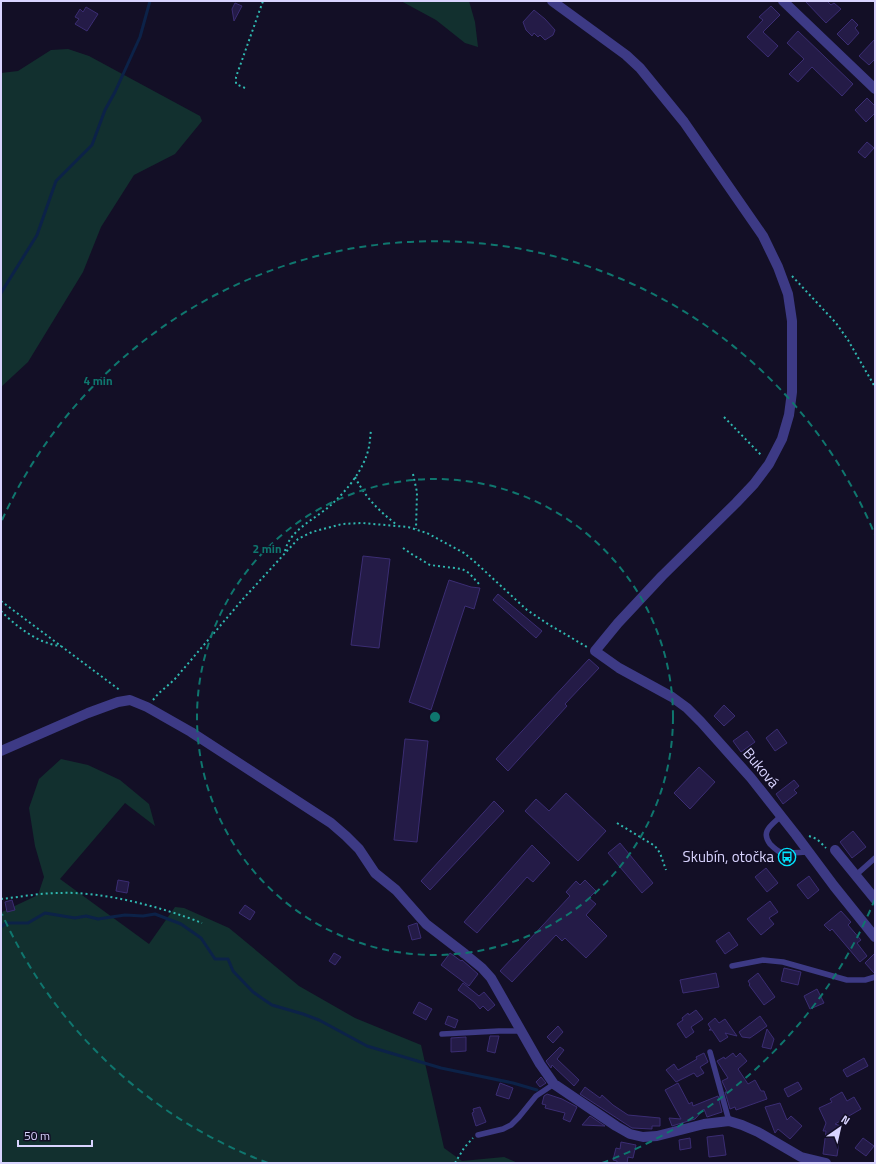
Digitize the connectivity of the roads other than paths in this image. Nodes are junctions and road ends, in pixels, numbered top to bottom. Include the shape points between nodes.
1 (552, 1) edge
2 (783, 1) edge
3 (875, 89) edge
4 (1, 751) edge
5 (782, 816) junction
6 (835, 850) road end
7 (809, 852) junction
8 (875, 858) edge
9 (856, 875) junction
10 (875, 899) edge
11 (875, 936) edge
12 (732, 966) dead end
13 (875, 977) edge
14 (520, 1031) junction
15 (442, 1034) dead end
16 (710, 1052) dead end
17 (554, 1084) junction
18 (729, 1121) junction
19 (478, 1135) road end
20 (813, 1162) edge
21 (826, 1163) edge

1 - 5 street, Buková via 626,55 640,68 684,122 763,236 788,294 792,321 792,392 782,439 769,464 754,484 662,576 595,652 672,697 686,708
2 - 3 street
4 - 14 street via 118,702 130,700 147,707 191,732 346,836 359,849 375,873 396,890 426,924 491,978
5 - 7 street, Buková
5 - 7 lane via 768,828 766,838 781,852
6 - 9 street
7 - 11 street, Buková
8 - 9 lane
9 - 10 street
12 - 13 lane via 764,960 783,962 847,980
14 - 15 lane
14 - 17 street
16 - 18 lane
17 - 18 street via 616,1126 630,1134 643,1137
17 - 19 lane via 536,1096 511,1125
18 - 20 street via 758,1132
20 - 21 street

